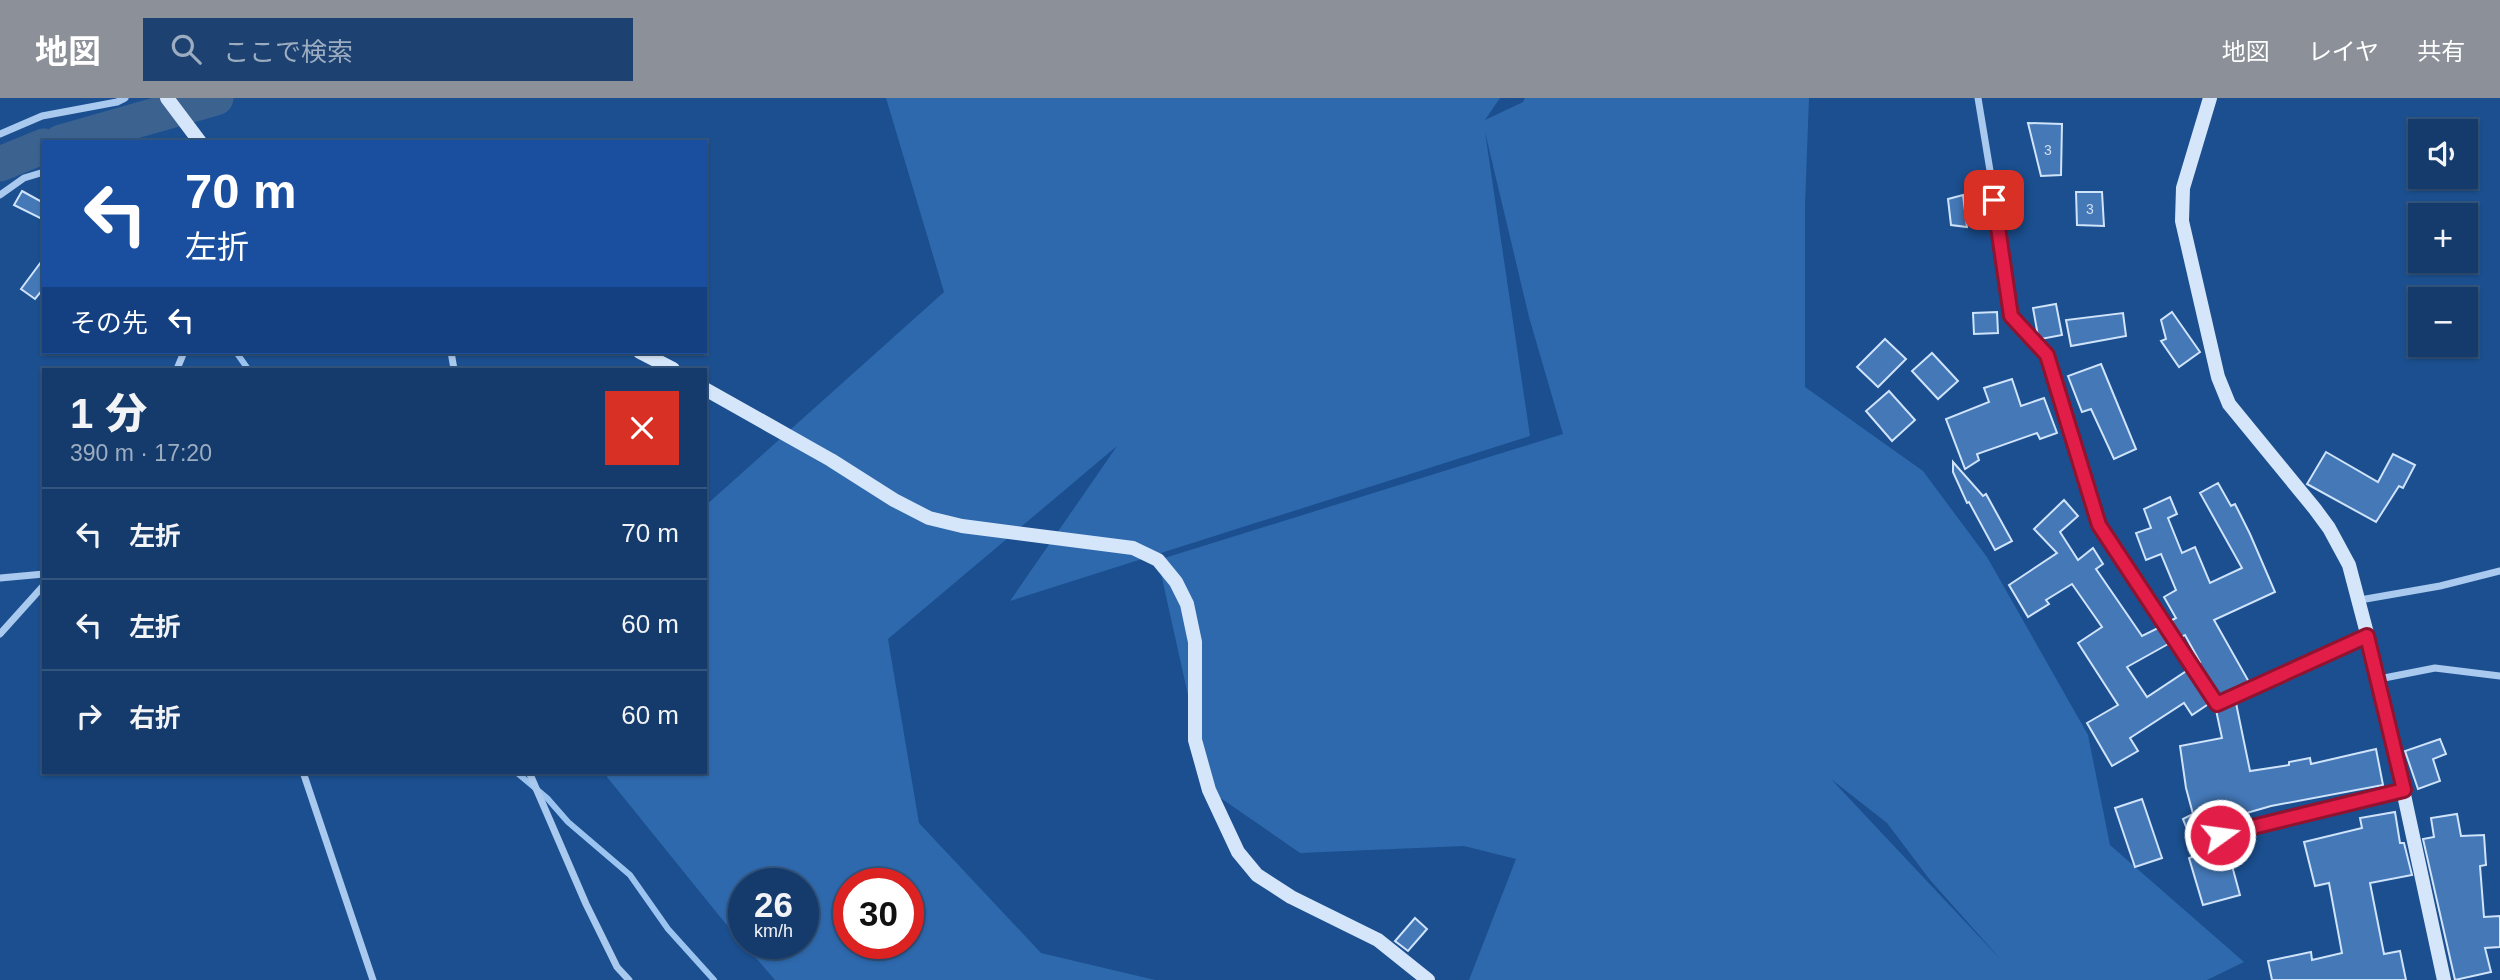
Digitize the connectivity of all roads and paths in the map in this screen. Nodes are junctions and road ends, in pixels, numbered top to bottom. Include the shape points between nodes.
1 (125, 98) edge
2 (167, 98) edge
3 (1978, 98) edge
4 (2210, 98) edge
5 (0, 134) edge
6 (194, 139) edge
7 (42, 173) edge
8 (0, 195) edge
9 (644, 354) edge
10 (671, 368) edge
11 (707, 389) edge
12 (2500, 571) edge
13 (42, 574) edge
14 (0, 578) edge
15 (42, 587) edge
16 (2360, 600) junction
17 (0, 634) edge
18 (2367, 636) junction
19 (2500, 676) edge
20 (2379, 679) junction
21 (304, 774) edge
22 (530, 774) edge
23 (2404, 790) junction
24 (2220, 835) dead end
25 (373, 980) edge
26 (629, 980) edge
27 (1428, 980) edge
28 (2444, 980) edge

1 - 5 street via 42,117
2 - 6 street
3 - 18 street via 2011,316 2047,355 2099,525 2217,704
4 - 16 street via 2183,188 2182,222 2218,377 2229,404 2329,528 2349,565
7 - 8 street via 24,178
9 - 10 street
11 - 27 street via 929,518 1133,548 1158,560 1187,604 1195,642 1195,740 1209,790 1238,852 1257,875 1378,940
12 - 16 street
13 - 14 street
15 - 17 street
16 - 18 street
18 - 20 street
19 - 20 street via 2435,668
20 - 23 street
21 - 25 street
22 - 26 street via 586,904 617,967
23 - 24 street
23 - 28 street

